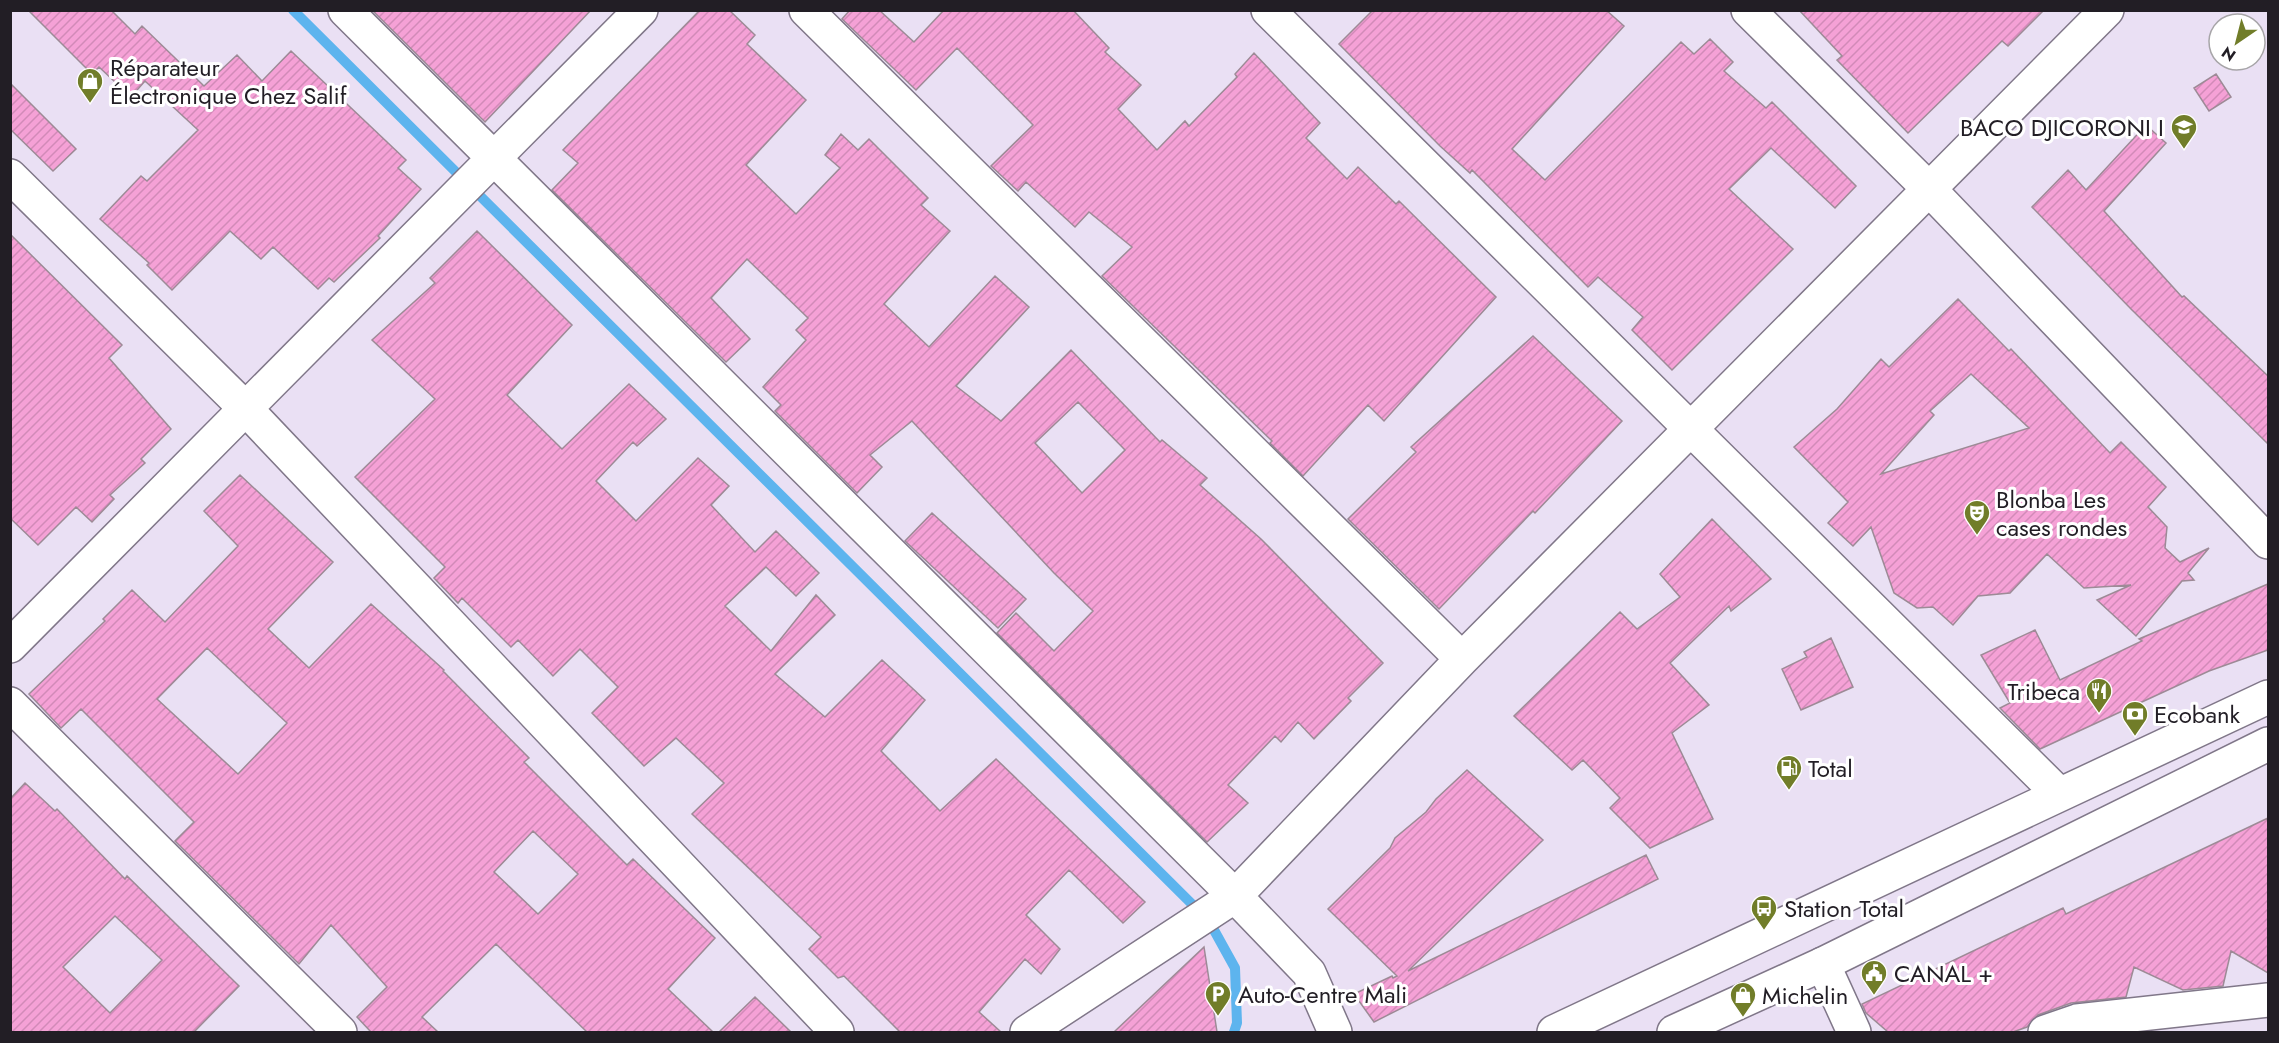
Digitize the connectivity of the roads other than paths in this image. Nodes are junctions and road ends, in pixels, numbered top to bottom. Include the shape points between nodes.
1 (345, 10) edge
2 (641, 10) edge
3 (806, 10) edge
4 (1268, 10) edge
5 (1748, 10) edge
6 (2107, 10) edge
7 (494, 158) junction
8 (10, 176) edge
9 (1929, 189) junction
10 (246, 408) junction
11 (1691, 429) junction
12 (2268, 542) edge
13 (10, 646) edge
14 (1462, 659) junction
15 (2268, 697) edge
16 (10, 704) edge
17 (2268, 744) edge
18 (2060, 794) junction
19 (1235, 896) junction
20 (1823, 964) junction
21 (2268, 1000) edge
22 (340, 1032) edge
23 (837, 1032) edge
24 (1027, 1032) edge
25 (1335, 1032) edge
26 (1554, 1032) edge
27 (1674, 1032) edge
28 (1854, 1032) edge
29 (2045, 1032) edge

1 - 7 street
2 - 7 street
3 - 14 street
4 - 11 street
5 - 9 street
6 - 9 street
7 - 10 street
7 - 19 street
8 - 10 street
9 - 11 street
9 - 12 street
10 - 13 street
10 - 23 street
11 - 14 street
11 - 18 street
14 - 19 street
15 - 18 street
16 - 22 street
17 - 20 street
18 - 26 street
19 - 24 street
19 - 25 street via 1310,973
20 - 27 street
20 - 28 street
21 - 29 street via 2077,1021

